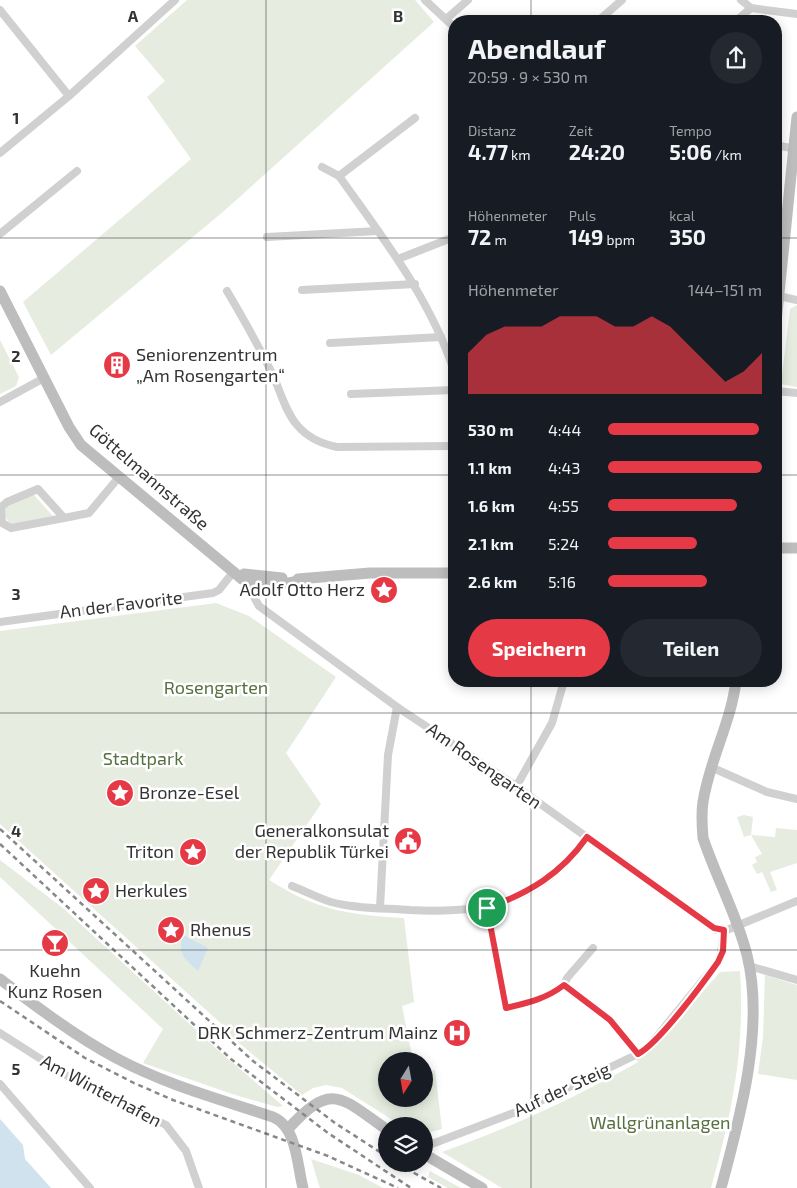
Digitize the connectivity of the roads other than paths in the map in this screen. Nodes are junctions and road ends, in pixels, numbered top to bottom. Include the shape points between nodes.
1 (175, 0) edge
2 (425, 0) edge
3 (468, 0) edge
4 (622, 0) edge
5 (741, 0) edge
6 (751, 8) junction
7 (0, 10) edge
8 (797, 14) edge
9 (451, 15) edge
10 (605, 15) edge
11 (743, 15) edge
12 (446, 19) edge
13 (69, 96) junction
14 (797, 117) edge
15 (415, 118) dead end
16 (782, 146) edge
17 (795, 149) edge
18 (0, 153) edge
19 (322, 167) dead end
20 (77, 171) dead end
21 (339, 176) junction
22 (378, 231) junction
23 (0, 234) edge
24 (268, 238) dead end
25 (448, 239) edge
26 (398, 259) junction
27 (782, 268) edge
28 (415, 284) junction
29 (302, 290) dead end
30 (0, 291) edge
31 (227, 291) dead end
32 (782, 297) edge
33 (797, 300) edge
34 (441, 337) junction
35 (330, 343) dead end
36 (448, 349) edge
37 (44, 378) junction
38 (448, 390) edge
39 (782, 392) edge
40 (797, 393) edge
41 (351, 394) dead end
42 (0, 402) edge
43 (448, 446) edge
44 (119, 477) junction
45 (64, 518) junction
46 (782, 548) edge
47 (797, 548) edge
48 (234, 571) junction
49 (448, 573) edge
50 (253, 580) junction
51 (0, 622) edge
52 (562, 687) edge
53 (735, 687) edge
54 (397, 707) junction
55 (713, 768) junction
56 (516, 787) junction
57 (797, 799) edge
58 (587, 837) junction
59 (292, 886) dead end
60 (797, 901) edge
61 (380, 908) junction
62 (487, 908) junction
63 (737, 926) junction
64 (724, 930) junction
65 (593, 948) dead end
66 (749, 966) junction
67 (0, 979) edge
68 (797, 980) edge
69 (564, 985) junction
70 (0, 1033) edge
71 (638, 1054) junction
72 (0, 1084) edge
73 (378, 1123) edge
74 (288, 1130) junction
75 (433, 1143) edge
76 (433, 1159) edge
77 (90, 1188) edge
78 (199, 1188) edge
79 (303, 1188) edge
80 (482, 1188) edge
81 (721, 1188) edge

1 - 13 street
2 - 12 street
3 - 9 street
4 - 10 street
5 - 6 street
6 - 8 street
6 - 11 street
7 - 13 street
13 - 18 street
14 - 17 street
15 - 21 street
16 - 17 street
17 - 27 street
19 - 21 street
20 - 23 street
21 - 22 street
22 - 24 street
22 - 26 street
25 - 26 street
26 - 28 street
28 - 29 street
28 - 34 street
30 - 37 street, Göttelmannstraße
31 - 43 street via 291,414 310,436 337,447
32 - 33 street
34 - 35 street
34 - 36 street
37 - 42 street
37 - 44 street, Göttelmannstraße via 81,445
38 - 41 street
39 - 40 street
44 - 45 street via 86,515
44 - 48 street, Göttelmannstraße
45 - 45 street via 8,527 2,523 1,507 38,489
46 - 47 street
48 - 50 street, Göttelmannstraße via 242,579
48 - 51 street, An der Favorite via 213,593
49 - 50 street via 370,573 272,586
50 - 54 street, Am Rosengarten via 254,597 259,606
52 - 56 street via 552,723
53 - 55 street
54 - 56 street, Am Rosengarten
54 - 61 street via 388,755
55 - 57 street via 767,792
55 - 63 street via 703,801 703,838
56 - 58 street, Am Rosengarten
58 - 62 street via 575,854 539,885
58 - 64 street, Am Rosengarten via 714,928
59 - 61 street via 332,902
60 - 63 street
61 - 62 street via 458,911
62 - 69 street via 506,1008 533,1002
63 - 64 street
63 - 66 street
64 - 71 street, Auf der Steig via 723,951 718,962 658,1037
65 - 69 street
66 - 68 street
66 - 81 street via 752,1002 749,1059 734,1141
67 - 74 street via 75,1034 116,1058 188,1090 277,1119
69 - 71 street via 610,1020
70 - 78 street, Am Winterhafen via 69,1077 166,1124 190,1158
71 - 75 street, Auf der Steig via 524,1109
72 - 77 street
73 - 74 street via 348,1102 331,1098 315,1104
74 - 79 street
76 - 80 street

